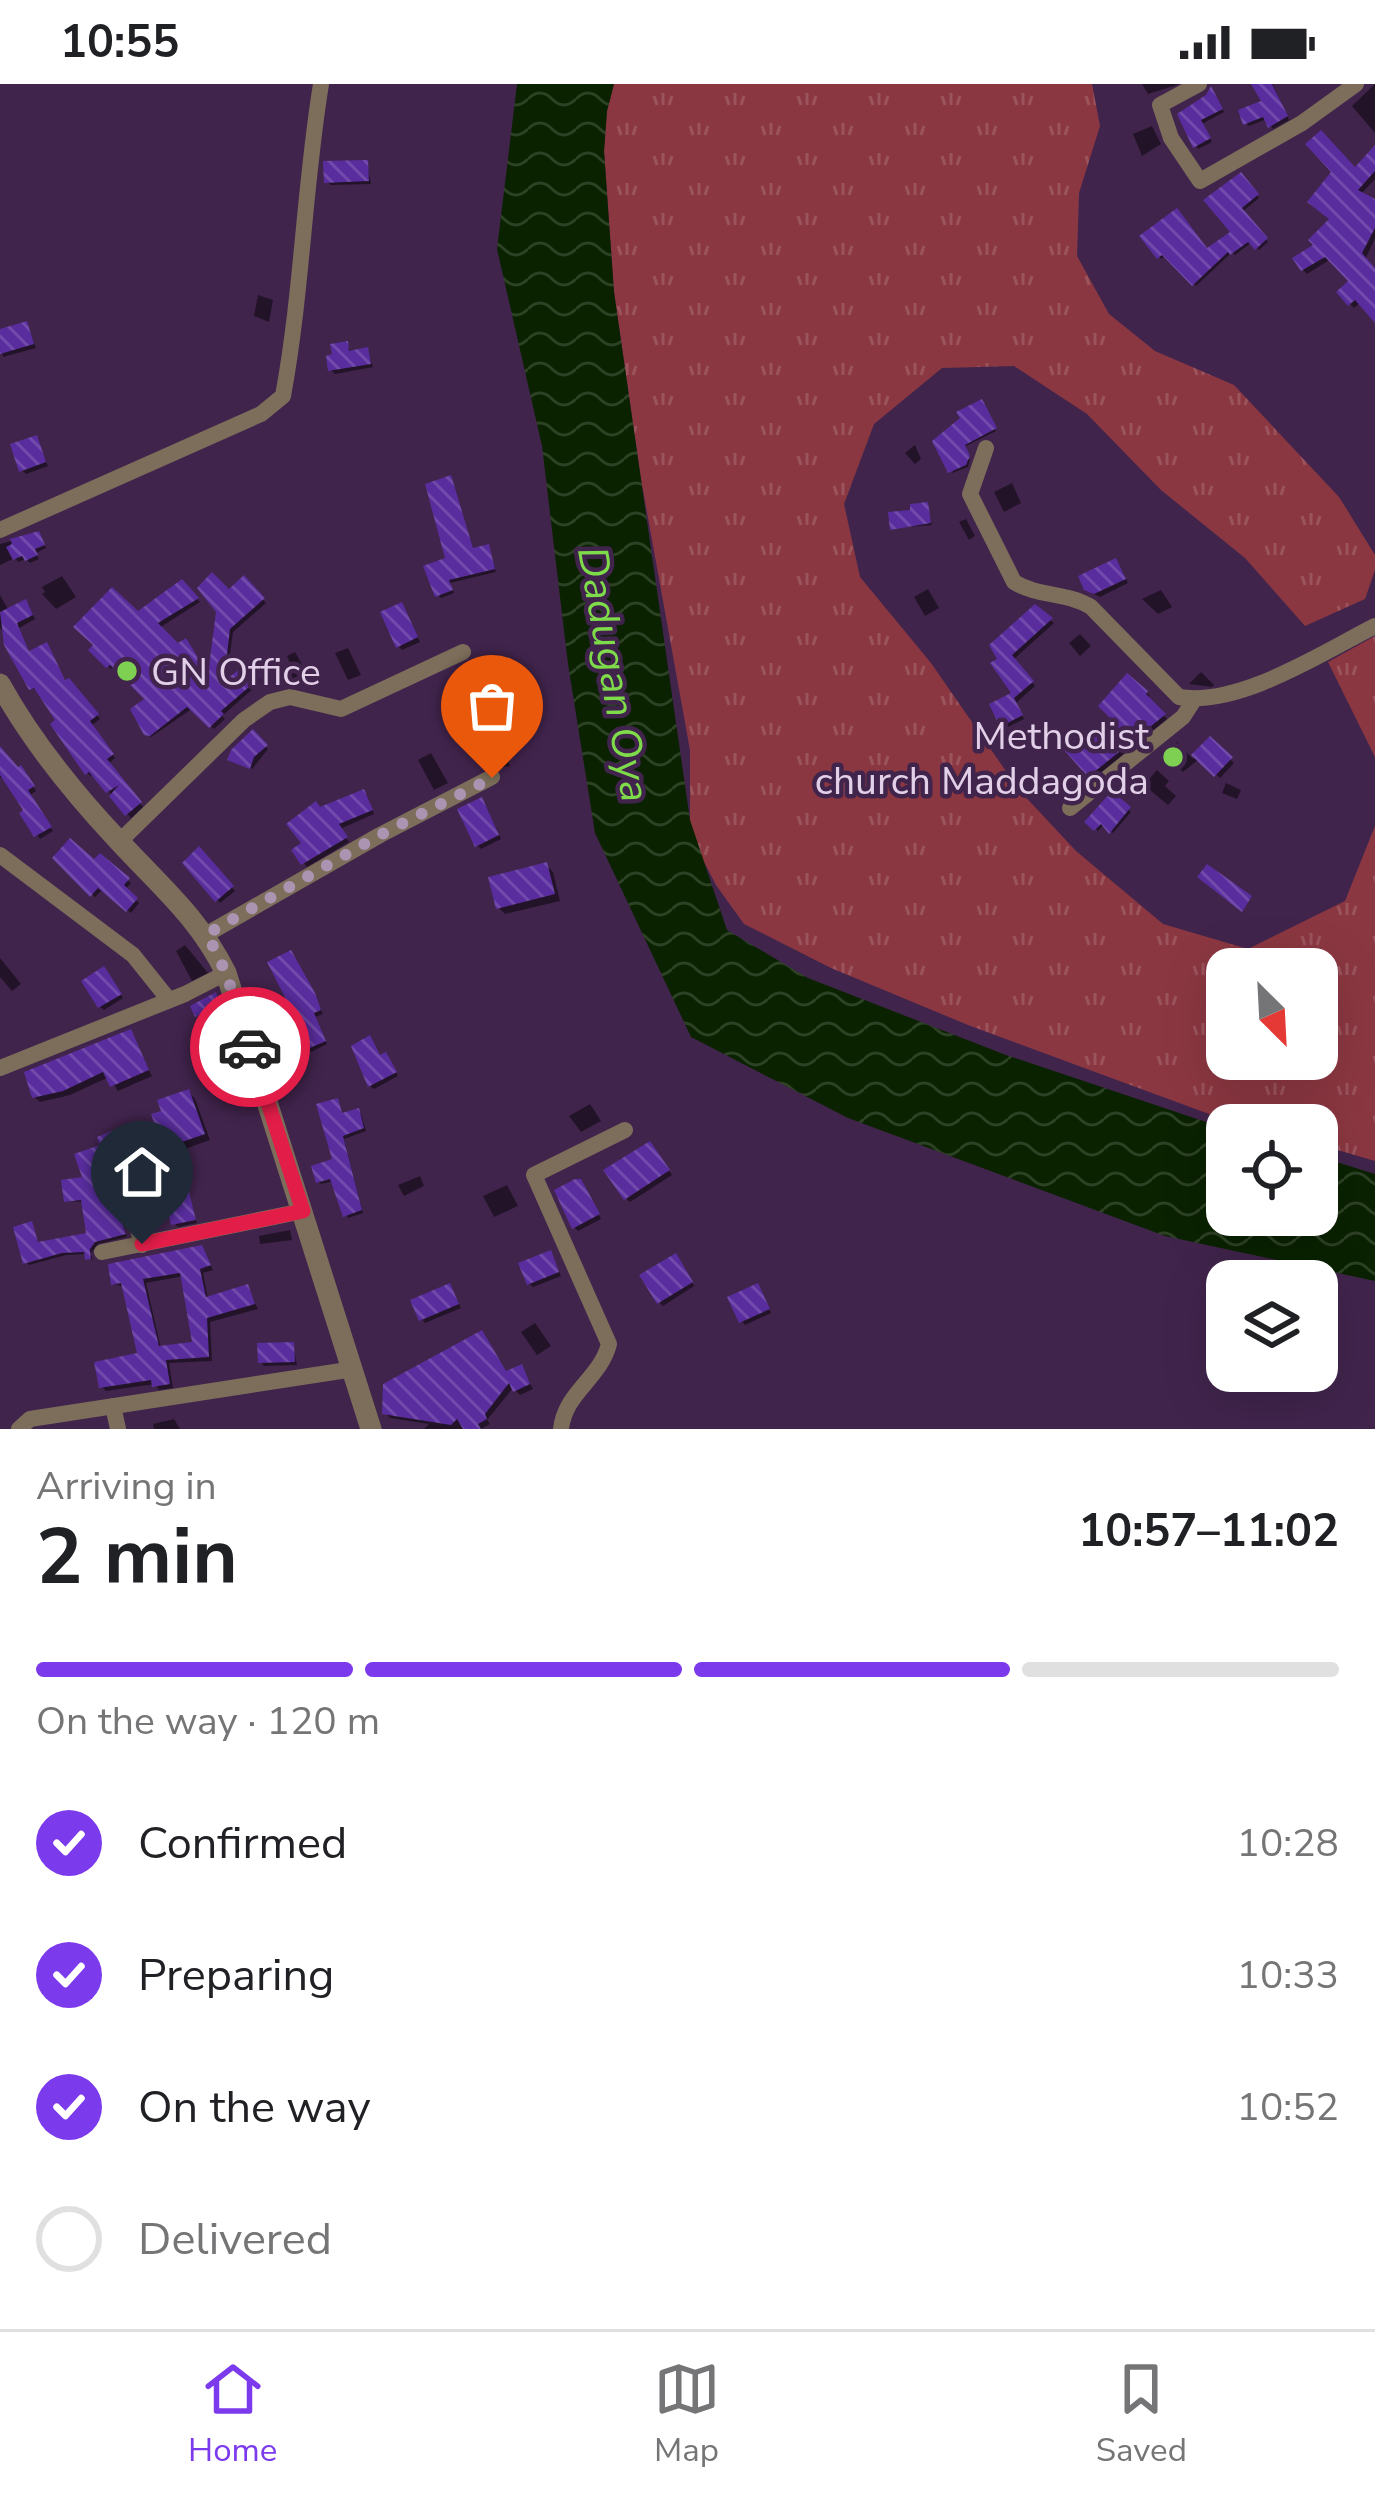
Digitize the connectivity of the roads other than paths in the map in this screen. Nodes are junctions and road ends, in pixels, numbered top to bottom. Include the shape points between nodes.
1 (321, 84) edge
2 (1199, 84) edge
3 (1356, 84) edge
4 (986, 448) dead end
5 (0, 530) edge
6 (1375, 626) edge
7 (463, 652) dead end
8 (0, 684) edge
9 (1194, 700) junction
10 (492, 778) dead end
11 (1070, 808) dead end
12 (119, 842) junction
13 (0, 855) edge
14 (207, 934) junction
15 (226, 973) junction
16 (169, 1000) junction
17 (0, 1068) edge
18 (625, 1130) dead end
19 (122, 1171) dead end
20 (303, 1211) junction
21 (142, 1244) junction
22 (102, 1252) dead end
23 (353, 1369) junction
24 (112, 1406) junction
25 (19, 1429) edge
26 (118, 1429) edge
27 (371, 1429) edge
28 (561, 1429) edge

1 - 5 street via 283,396 261,414
2 - 3 street via 1160,105 1200,181
4 - 9 street via 970,494 1014,582 1091,607 1179,698
6 - 9 street via 1261,683
7 - 12 street via 341,710 290,697 270,702
8 - 12 street
9 - 11 street
10 - 14 street
12 - 14 street
13 - 16 street via 134,955
14 - 15 street
15 - 16 street
15 - 20 street
16 - 17 street
18 - 28 street via 534,1175 609,1343 563,1410
19 - 21 street
20 - 21 street
20 - 23 street
21 - 22 street
23 - 24 street
23 - 27 street
24 - 25 street via 30,1419
24 - 26 street

